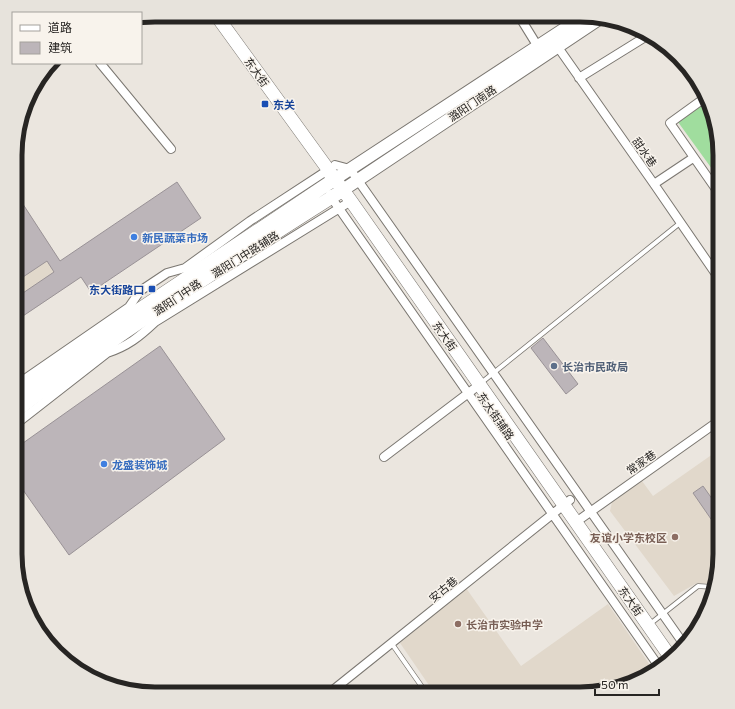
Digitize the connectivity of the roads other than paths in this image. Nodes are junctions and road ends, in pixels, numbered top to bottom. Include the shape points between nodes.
1 (221, 22) edge
2 (231, 22) edge
3 (523, 22) edge
4 (577, 22) edge
5 (593, 23) edge
6 (643, 38) edge
7 (554, 42) junction
8 (540, 51) junction
9 (101, 64) edge
10 (579, 78) junction
11 (701, 101) edge
12 (171, 149) dead end
13 (693, 158) junction
14 (341, 177) junction
15 (654, 184) junction
16 (713, 185) edge
17 (331, 197) junction
18 (351, 201) junction
19 (338, 209) junction
20 (680, 223) junction
21 (713, 270) edge
22 (486, 380) junction
23 (22, 381) edge
24 (22, 394) edge
25 (467, 394) junction
26 (22, 407) edge
27 (22, 419) edge
28 (713, 425) edge
29 (384, 457) dead end
30 (567, 503) junction
31 (552, 515) junction
32 (583, 517) junction
33 (708, 587) edge
34 (655, 620) junction
35 (681, 641) edge
36 (392, 644) junction
37 (674, 648) edge
38 (669, 653) edge
39 (656, 663) edge
40 (337, 687) edge
41 (422, 687) edge

1 - 14 main road, 东大街
2 - 14 main road, 东大街
3 - 8 street
4 - 7 main road, 潞阳门南路
5 - 7 main road, 潞阳门南路
6 - 10 street
7 - 8 main road, 潞阳门南路
7 - 10 street, 甜水巷
8 - 14 main road, 潞阳门南路
9 - 12 street
10 - 15 street, 甜水巷
11 - 13 street via 670,123
13 - 15 street
13 - 16 street
14 - 17 main road, 潞阳门中路
14 - 18 main road, 东大街
14 - 22 main road, 东大街
14 - 23 street, 潞阳门中路辅路 via 250,221 186,268 167,273 140,291 128,307
14 - 24 main road, 潞阳门中路 via 113,327
15 - 20 street, 甜水巷
17 - 19 street, 东大街辅路
17 - 26 main road, 潞阳门中路 via 138,323
18 - 19 street, 潞阳门中路辅路
18 - 22 main road, 东大街
19 - 25 street, 东大街辅路
19 - 27 street, 潞阳门中路辅路 via 155,322 122,348 107,354
20 - 21 street, 甜水巷
20 - 22 lane
22 - 25 street
22 - 30 main road, 东大街
22 - 32 street, 东大街辅路
25 - 29 street
25 - 31 street, 东大街辅路
28 - 32 street, 常家巷
30 - 31 street, 安古巷
30 - 32 main road, 东大街
31 - 36 street, 安古巷
31 - 39 street, 东大街辅路
32 - 34 main road, 东大街
32 - 34 street, 东大街辅路
33 - 34 lane via 698,586
34 - 35 street, 东大街辅路
34 - 37 main road, 东大街
34 - 38 main road, 东大街
36 - 40 street, 安古巷
36 - 41 lane

